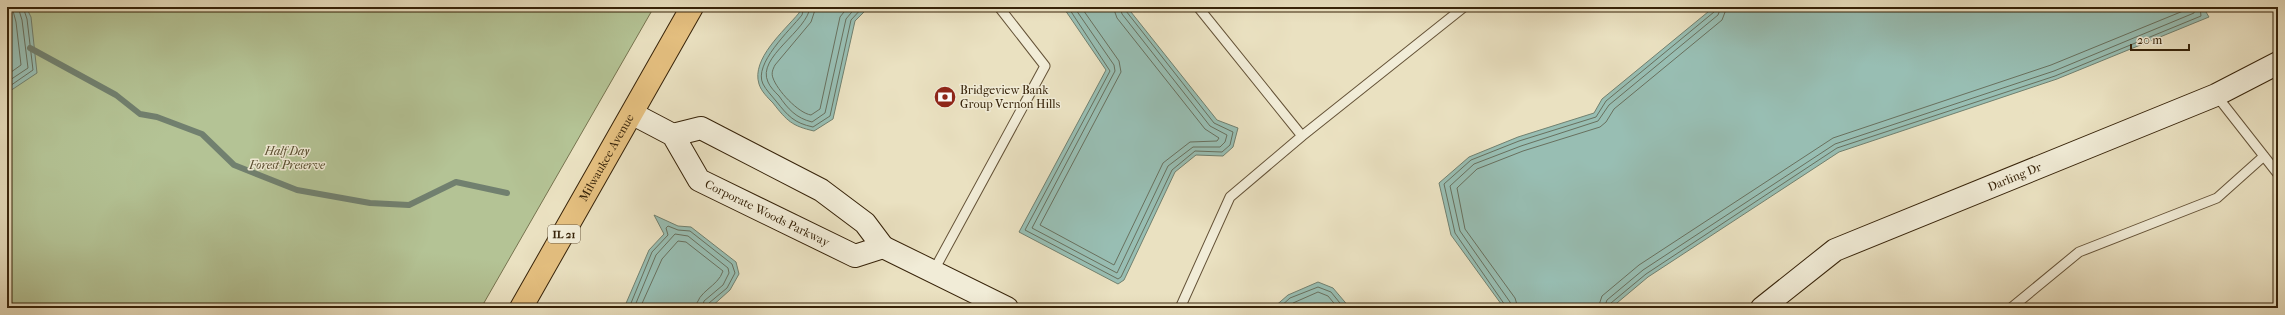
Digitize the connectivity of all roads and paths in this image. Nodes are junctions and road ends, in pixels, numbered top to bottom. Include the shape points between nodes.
1 (692, 7) edge
2 (999, 7) edge
3 (1198, 7) edge
4 (1464, 7) edge
5 (2278, 63) edge
6 (2216, 95) junction
7 (633, 114) junction
8 (674, 135) junction
9 (1302, 136) junction
10 (2264, 156) junction
11 (2278, 174) edge
12 (883, 247) junction
13 (933, 272) junction
14 (521, 308) edge
15 (1007, 308) edge
16 (1180, 308) edge
17 (1762, 308) edge
18 (2011, 308) edge

1 - 7 main road, Milwaukee Avenue / IL 21
2 - 13 lane via 1045,66
3 - 9 lane
4 - 9 lane
5 - 6 street, Darling Dr
6 - 10 lane
6 - 17 street, Darling Dr via 1835,250
7 - 8 street
7 - 14 main road, Milwaukee Avenue / IL 21
8 - 12 street via 701,128 821,190 865,223
8 - 12 street, Corporate Woods Parkway via 699,180 855,256
9 - 16 lane via 1230,197
10 - 11 lane
10 - 18 lane via 2217,198 2079,252
12 - 13 street
13 - 15 street

